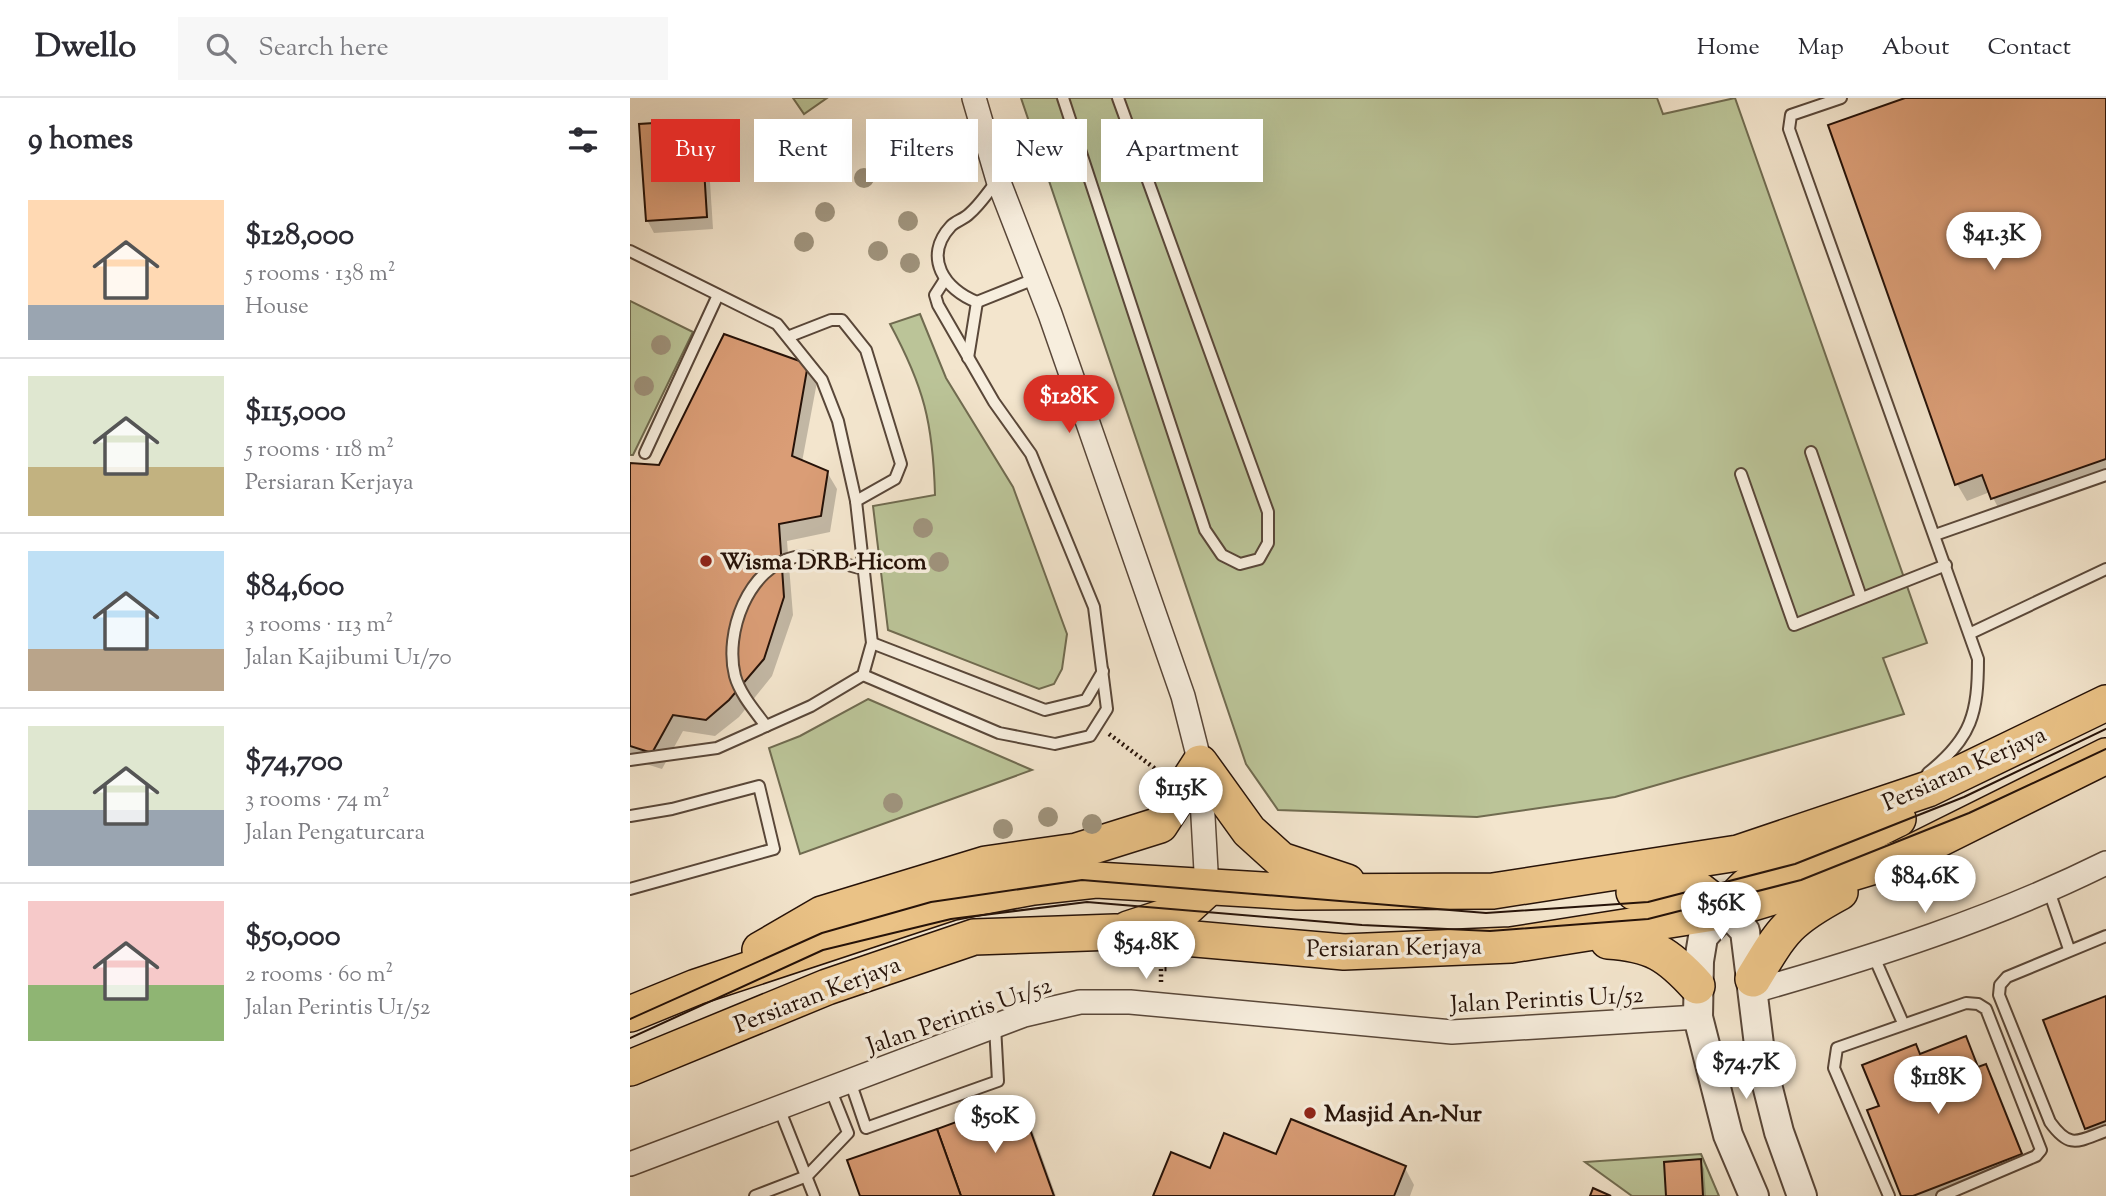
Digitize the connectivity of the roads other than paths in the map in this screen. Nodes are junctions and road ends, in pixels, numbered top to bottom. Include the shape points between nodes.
1 (974, 98) edge
2 (1063, 98) edge
3 (1118, 98) edge
4 (1841, 98) edge
5 (992, 160) edge
6 (996, 182) edge
7 (999, 182) edge
8 (630, 251) edge
9 (1037, 278) junction
10 (944, 281) junction
11 (718, 295) junction
12 (977, 302) junction
13 (790, 336) junction
14 (968, 358) junction
15 (1811, 452) dead end
16 (645, 453) dead end
17 (1741, 474) dead end
18 (2106, 475) edge
19 (856, 501) junction
20 (1935, 535) junction
21 (1946, 565) junction
22 (864, 569) junction
23 (2106, 569) edge
24 (1861, 597) junction
25 (1970, 633) junction
26 (872, 643) junction
27 (1103, 671) junction
28 (863, 675) junction
29 (2106, 704) edge
30 (766, 726) junction
31 (2106, 756) edge
32 (630, 760) edge
33 (1200, 763) junction
34 (1889, 802) junction
35 (630, 816) edge
36 (1901, 858) junction
37 (2106, 863) edge
38 (630, 889) edge
39 (1207, 889) junction
40 (1373, 890) junction
41 (2049, 891) junction
42 (1297, 892) junction
43 (1726, 911) junction
44 (1115, 932) junction
45 (2106, 936) edge
46 (1562, 938) junction
47 (2069, 949) junction
48 (1376, 951) junction
49 (1874, 957) junction
50 (1753, 985) junction
51 (696, 987) junction
52 (1698, 1001) junction
53 (630, 1014) edge
54 (1903, 1023) junction
55 (995, 1026) junction
56 (630, 1068) edge
57 (840, 1085) junction
58 (779, 1108) junction
59 (2106, 1131) edge
60 (630, 1164) edge
61 (807, 1176) junction
62 (755, 1196) edge
63 (814, 1196) edge
64 (1754, 1196) edge
65 (1802, 1196) edge
66 (1889, 1196) edge
67 (1942, 1196) edge

1 - 5 street
2 - 3 lane via 1205,530 1222,555 1240,564 1259,559 1268,543 1268,512
4 - 20 lane via 1791,115 1788,129
6 - 10 lane via 968,215 951,225 941,242 938,262
7 - 9 street
8 - 11 lane
9 - 12 lane
9 - 33 street via 1183,696
10 - 12 lane via 958,295
10 - 14 lane via 935,295 938,305
11 - 13 lane via 766,317
11 - 16 lane
12 - 14 lane
13 - 19 lane via 822,380 838,421
13 - 19 lane via 842,320 866,350 901,464 895,479
14 - 27 lane via 1031,454 1094,607
15 - 24 lane
17 - 24 lane via 1794,625
18 - 20 lane
19 - 22 lane
20 - 21 lane
21 - 24 lane
21 - 25 lane
22 - 26 lane
22 - 30 lane via 795,557 756,582 738,618 732,647 736,677
23 - 25 lane
25 - 34 lane via 1978,659 1978,701 1966,733 1945,760
26 - 27 lane via 1045,710 1086,700
26 - 28 lane
27 - 28 lane via 1107,709 1090,736 1055,744 999,733
28 - 30 lane
29 - 34 main road, Persiaran Kerjaya via 1928,789
29 - 43 main road via 1998,773 1834,849 1761,873 1740,889
30 - 32 lane via 717,748
31 - 36 main road, Persiaran Kerjaya
33 - 39 street
33 - 40 main road via 1249,831 1281,860
33 - 51 main road via 1160,825 1077,851 986,864 822,914
34 - 40 main road, Persiaran Kerjaya via 1738,853 1493,891
35 - 38 lane via 759,786 774,849
36 - 43 main road, Persiaran Kerjaya
36 - 50 main road via 1802,913 1781,932
37 - 41 street
39 - 42 main road, Persiaran Kerjaya
39 - 44 main road via 1183,911
39 - 48 main road via 1218,911 1237,926
39 - 51 main road, Persiaran Kerjaya via 1096,880 953,902
40 - 42 main road, Persiaran Kerjaya
41 - 47 lane
41 - 49 street
42 - 43 main road via 1418,908 1516,909 1680,887 1699,890
43 - 46 main road, Persiaran Kerjaya
43 - 50 street via 1745,932
43 - 52 street via 1703,937
44 - 48 main road, Persiaran Kerjaya
44 - 56 main road, Persiaran Kerjaya via 974,937 827,987
45 - 47 lane
46 - 48 main road, Persiaran Kerjaya
46 - 52 main road via 1638,943 1671,958
47 - 59 lane via 2007,977 1999,995 2050,1122 2061,1138 2074,1142
49 - 50 street
49 - 54 lane
50 - 65 street via 1761,1061
51 - 53 main road, Persiaran Kerjaya
52 - 55 street, Jalan Perintis U1/52 via 1452,1032 1160,1004 1080,1002
52 - 64 street via 1728,1135
54 - 66 lane via 1837,1048 1835,1057 1835,1068
54 - 67 lane via 1965,1003 1986,1009 2040,1143 2036,1156
55 - 57 street, Jalan Perintis U1/52
55 - 57 lane via 998,1081 866,1128
57 - 58 street, Jalan Perintis U1/52
57 - 61 lane via 848,1133
58 - 60 street, Jalan Perintis U1/52
58 - 61 lane
61 - 62 lane
61 - 63 lane

